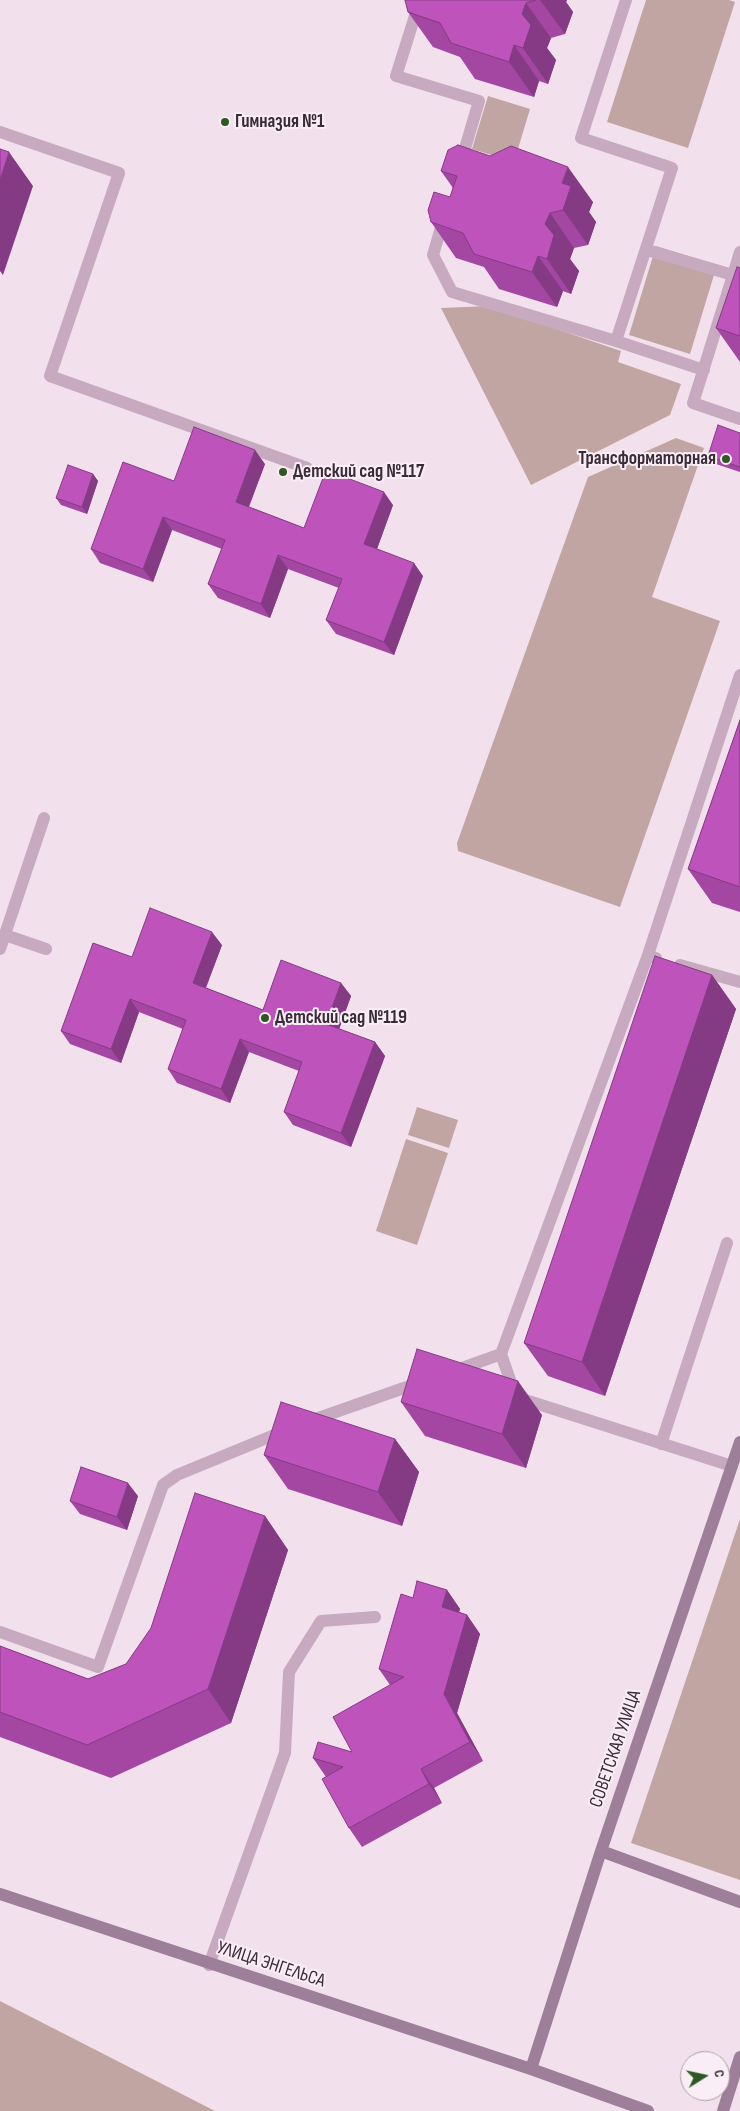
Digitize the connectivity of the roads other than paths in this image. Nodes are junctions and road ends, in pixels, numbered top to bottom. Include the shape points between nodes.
1 (420, 0) edge
2 (626, 0) edge
3 (0, 132) edge
4 (457, 174) edge
5 (449, 201) edge
6 (647, 250) junction
7 (740, 252) edge
8 (736, 276) edge
9 (616, 342) junction
10 (704, 370) junction
11 (740, 419) edge
12 (307, 468) dead end
13 (740, 676) edge
14 (44, 818) dead end
15 (5, 935) junction
16 (0, 949) edge
17 (46, 949) dead end
18 (648, 956) junction
19 (740, 982) edge
20 (727, 1243) dead end
21 (501, 1354) junction
22 (740, 1442) edge
23 (661, 1444) junction
24 (732, 1466) junction
25 (375, 1617) dead end
26 (0, 1632) edge
27 (601, 1851) junction
28 (0, 1894) edge
29 (740, 1902) edge
30 (209, 1964) junction
31 (740, 2057) edge
32 (531, 2069) junction
33 (648, 2111) edge
34 (723, 2111) edge

1 - 4 lane via 396,76 479,101
2 - 6 lane via 581,138 672,168
3 - 12 lane via 119,173 50,376
5 - 9 lane via 433,256 452,292
6 - 8 lane
6 - 9 lane
7 - 8 lane
8 - 10 lane
9 - 10 lane
10 - 11 lane via 693,403
13 - 18 lane
14 - 15 lane
15 - 16 lane
15 - 17 lane
18 - 19 lane
18 - 21 lane
20 - 23 lane
21 - 23 lane via 516,1397
21 - 26 lane via 318,1418 176,1475 163,1485 98,1667
22 - 24 street, СОВЕТСКАЯ УЛИЦА
23 - 24 lane
24 - 27 street, СОВЕТСКАЯ УЛИЦА
25 - 30 lane via 321,1621 289,1672 285,1754
27 - 29 street
27 - 32 street, СОВЕТСКАЯ УЛИЦА
28 - 30 street, УЛИЦА ЭНГЕЛЬСА
30 - 32 street, УЛИЦА ЭНГЕЛЬСА
31 - 34 street
32 - 33 street, УЛИЦА ЭНГЕЛЬСА

